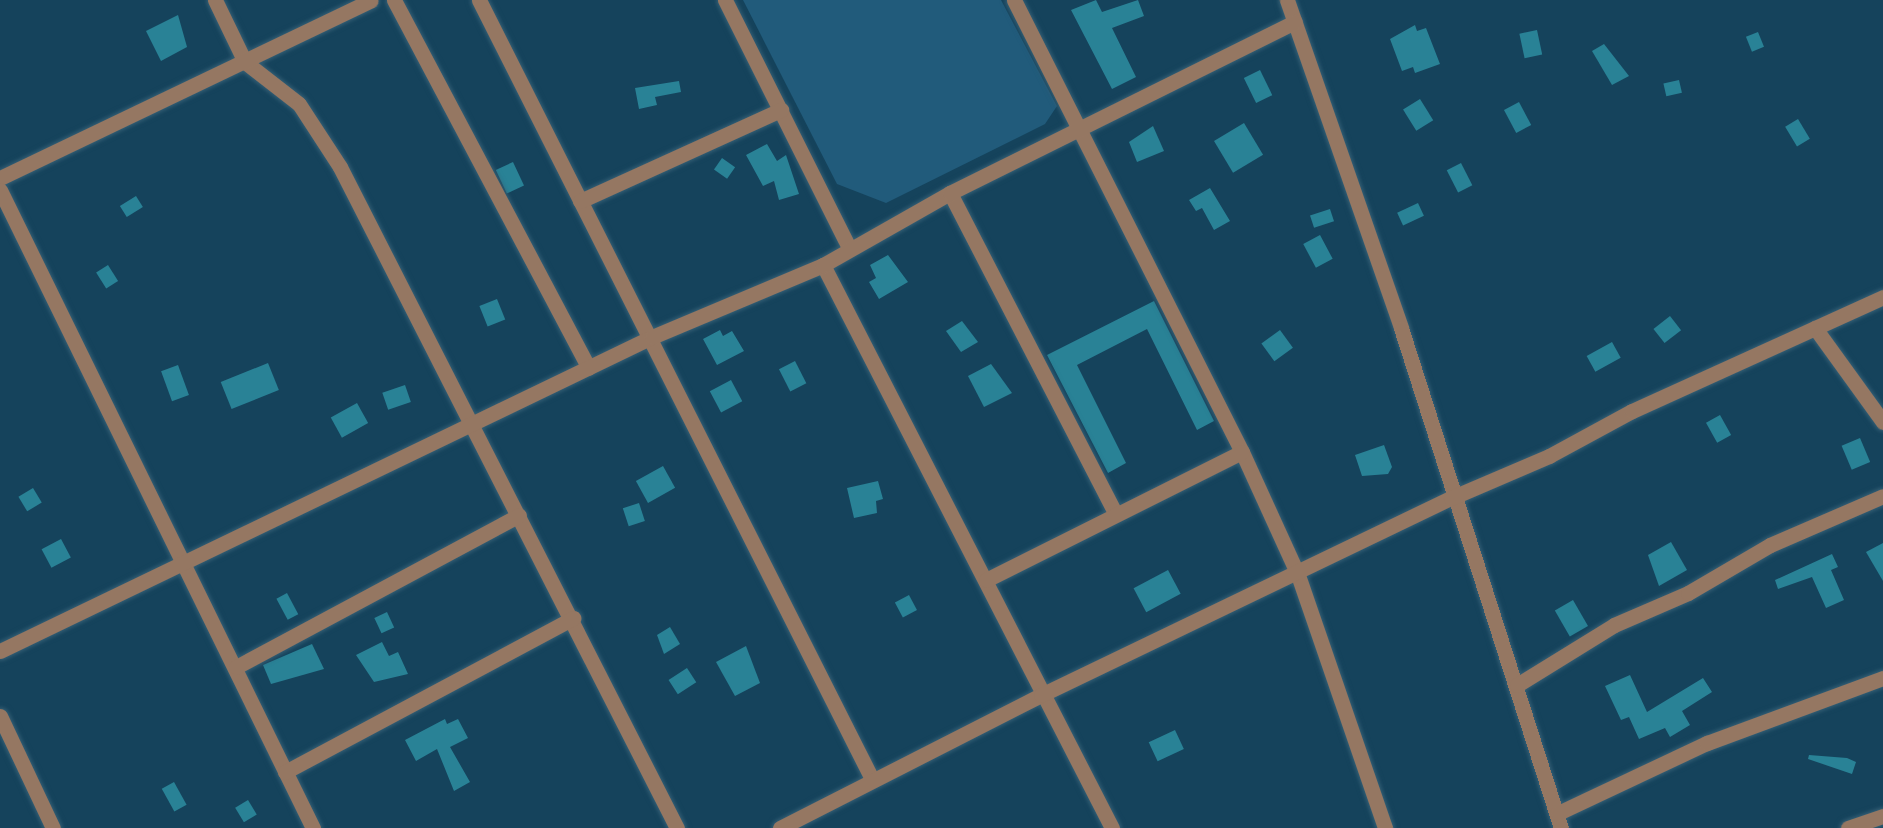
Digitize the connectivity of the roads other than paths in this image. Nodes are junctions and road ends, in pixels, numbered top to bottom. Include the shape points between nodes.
1 (215, 0) edge
2 (370, 0) edge
3 (394, 0) edge
4 (479, 0) edge
5 (725, 0) edge
6 (1032, 0) edge
7 (1304, 0) edge
8 (1288, 3) edge
9 (1016, 4) edge
10 (1295, 22) junction
11 (245, 62) junction
12 (781, 110) junction
13 (1080, 131) junction
14 (0, 178) edge
15 (0, 190) edge
16 (950, 193) junction
17 (580, 201) junction
18 (849, 248) junction
19 (823, 265) junction
20 (1883, 297) edge
21 (1815, 328) junction
22 (652, 337) junction
23 (589, 368) junction
24 (1883, 422) edge
25 (473, 424) junction
26 (1242, 452) junction
27 (1883, 496) edge
28 (1451, 498) junction
29 (1115, 512) junction
30 (519, 515) junction
31 (184, 562) junction
32 (1298, 575) junction
33 (986, 580) junction
34 (573, 618) junction
35 (0, 651) edge
36 (236, 667) junction
37 (1883, 678) edge
38 (1518, 685) junction
39 (1041, 695) junction
40 (0, 716) edge
41 (285, 772) junction
42 (872, 779) junction
43 (1883, 816) edge
44 (1560, 821) edge
45 (53, 828) edge
46 (313, 828) edge
47 (677, 828) edge
48 (780, 828) edge
49 (1112, 828) edge
50 (1385, 828) edge
51 (1848, 828) edge

1 - 11 street
2 - 11 street
3 - 23 street
4 - 17 street
5 - 12 street
6 - 9 street
7 - 8 street
8 - 10 street
9 - 13 street
10 - 13 street
10 - 28 street via 1401,328
11 - 14 street
11 - 25 street via 299,104 340,167
12 - 17 street
12 - 18 street
13 - 16 street
13 - 26 street
15 - 31 street
16 - 18 street
16 - 29 street
17 - 22 street
18 - 19 street
19 - 22 street
19 - 33 street
20 - 21 street
21 - 24 street
21 - 28 street
22 - 23 street
22 - 42 street via 705,458
23 - 25 street
25 - 30 street
25 - 31 street
26 - 29 street
26 - 32 street
27 - 38 street via 1770,545 1688,593 1614,625
28 - 32 street
28 - 38 street
29 - 33 street
30 - 34 street
30 - 36 street
31 - 35 street
31 - 36 street
32 - 39 street
32 - 50 street
33 - 39 street
34 - 41 street
34 - 47 street
36 - 41 street
37 - 44 street via 1707,743
38 - 44 street
39 - 42 street
39 - 49 street
40 - 45 street
41 - 46 street
42 - 48 street
43 - 51 street

